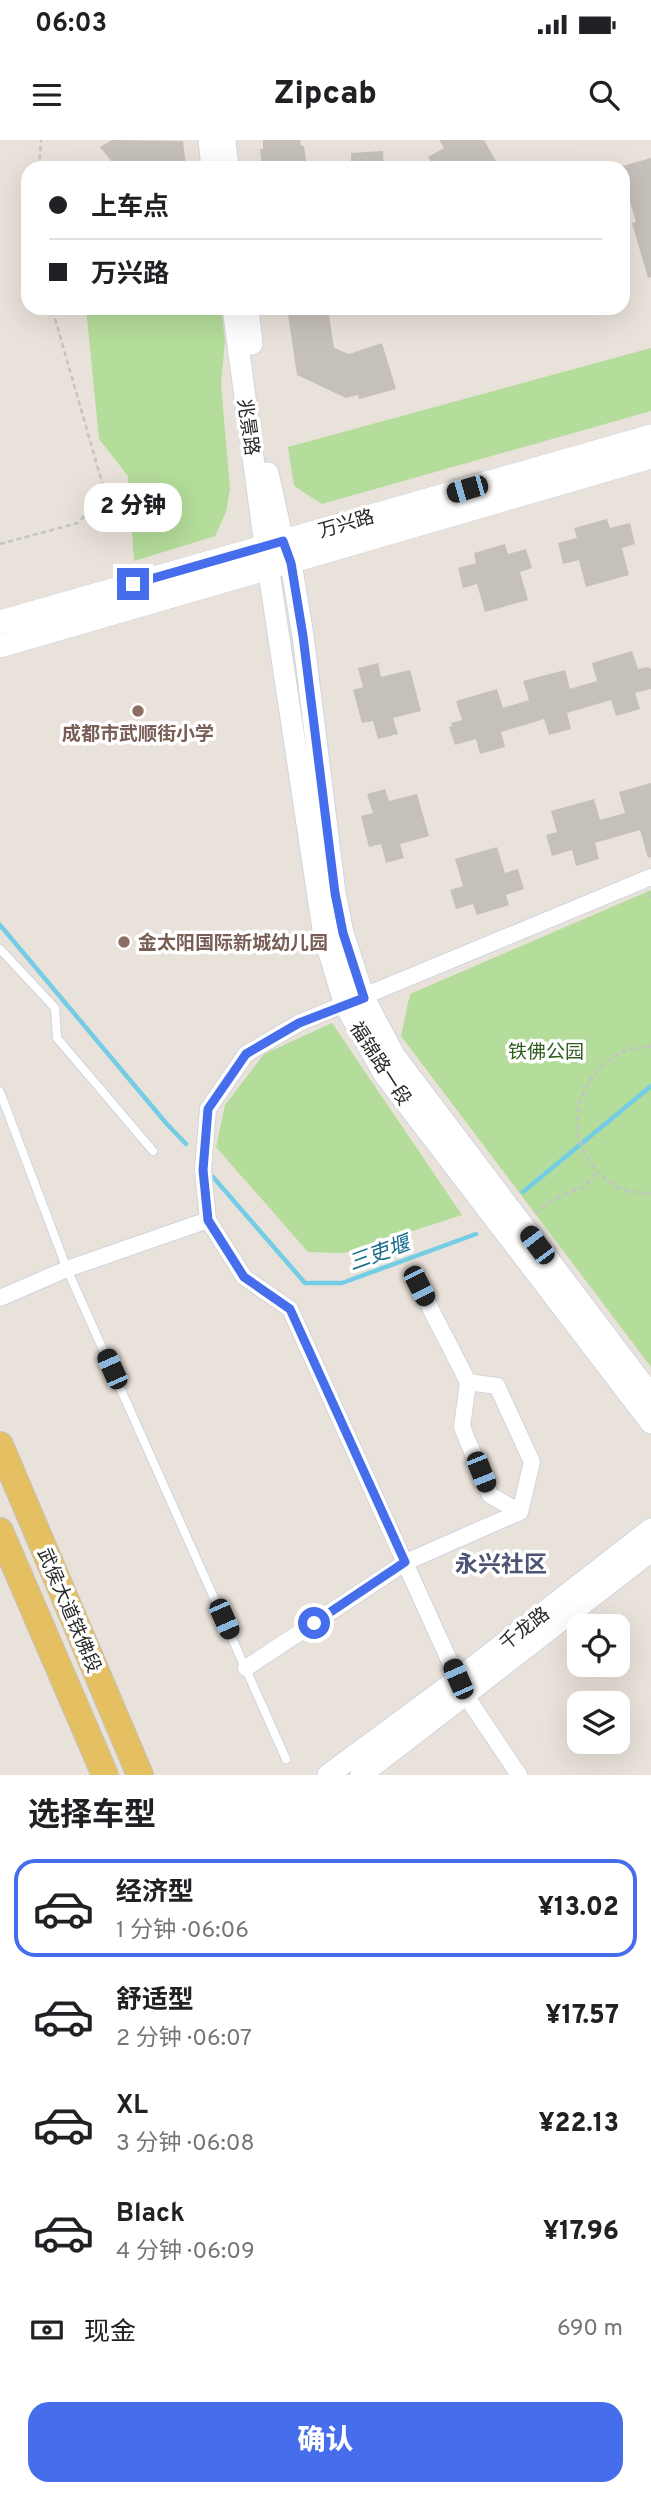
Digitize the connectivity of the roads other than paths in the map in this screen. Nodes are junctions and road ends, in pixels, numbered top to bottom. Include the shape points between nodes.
1 (209, 140) edge
2 (225, 140) edge
3 (211, 161) edge
4 (227, 161) edge
5 (234, 315) edge
6 (249, 315) edge
7 (651, 436) edge
8 (651, 457) edge
9 (277, 555) junction
10 (0, 622) edge
11 (0, 646) edge
12 (651, 877) edge
13 (0, 949) edge
14 (354, 1001) junction
15 (0, 1092) edge
16 (153, 1151) dead end
17 (208, 1220) junction
18 (67, 1269) junction
19 (419, 1286) dead end
20 (0, 1298) edge
21 (468, 1382) junction
22 (651, 1395) edge
23 (651, 1423) edge
24 (0, 1445) edge
25 (520, 1512) junction
26 (651, 1529) edge
27 (0, 1531) edge
28 (651, 1551) edge
29 (405, 1562) junction
30 (246, 1668) junction
31 (461, 1686) junction
32 (286, 1759) dead end
33 (105, 1775) edge
34 (140, 1775) edge
35 (328, 1775) edge
36 (360, 1775) edge
37 (519, 1775) edge

1 - 3 street
2 - 4 street
5 - 9 street, 兆景路
6 - 9 street, 兆景路
7 - 9 main road, 万兴路
8 - 9 main road
9 - 10 main road, 万兴路
9 - 11 main road
9 - 14 street, 福锦路一段 via 324,936
12 - 14 street
13 - 16 lane via 55,1007 57,1038
14 - 17 street via 299,1023 246,1054 208,1109 203,1170
14 - 22 street, 福锦路一段
14 - 23 street, 福锦路一段 via 384,1074
15 - 18 lane
17 - 18 street
17 - 29 street via 244,1277 290,1309
18 - 20 street
18 - 30 lane
19 - 21 street
21 - 25 street via 462,1427 490,1495
21 - 25 street via 497,1386 533,1462
24 - 34 main road, 武侯大道铁佛段
25 - 29 street
26 - 31 street, 千龙路
27 - 33 main road, 武侯大道铁佛段
28 - 31 street, 千龙路
29 - 30 street
29 - 31 street
30 - 32 lane
31 - 35 street, 千龙路
31 - 36 street, 千龙路
31 - 37 street

